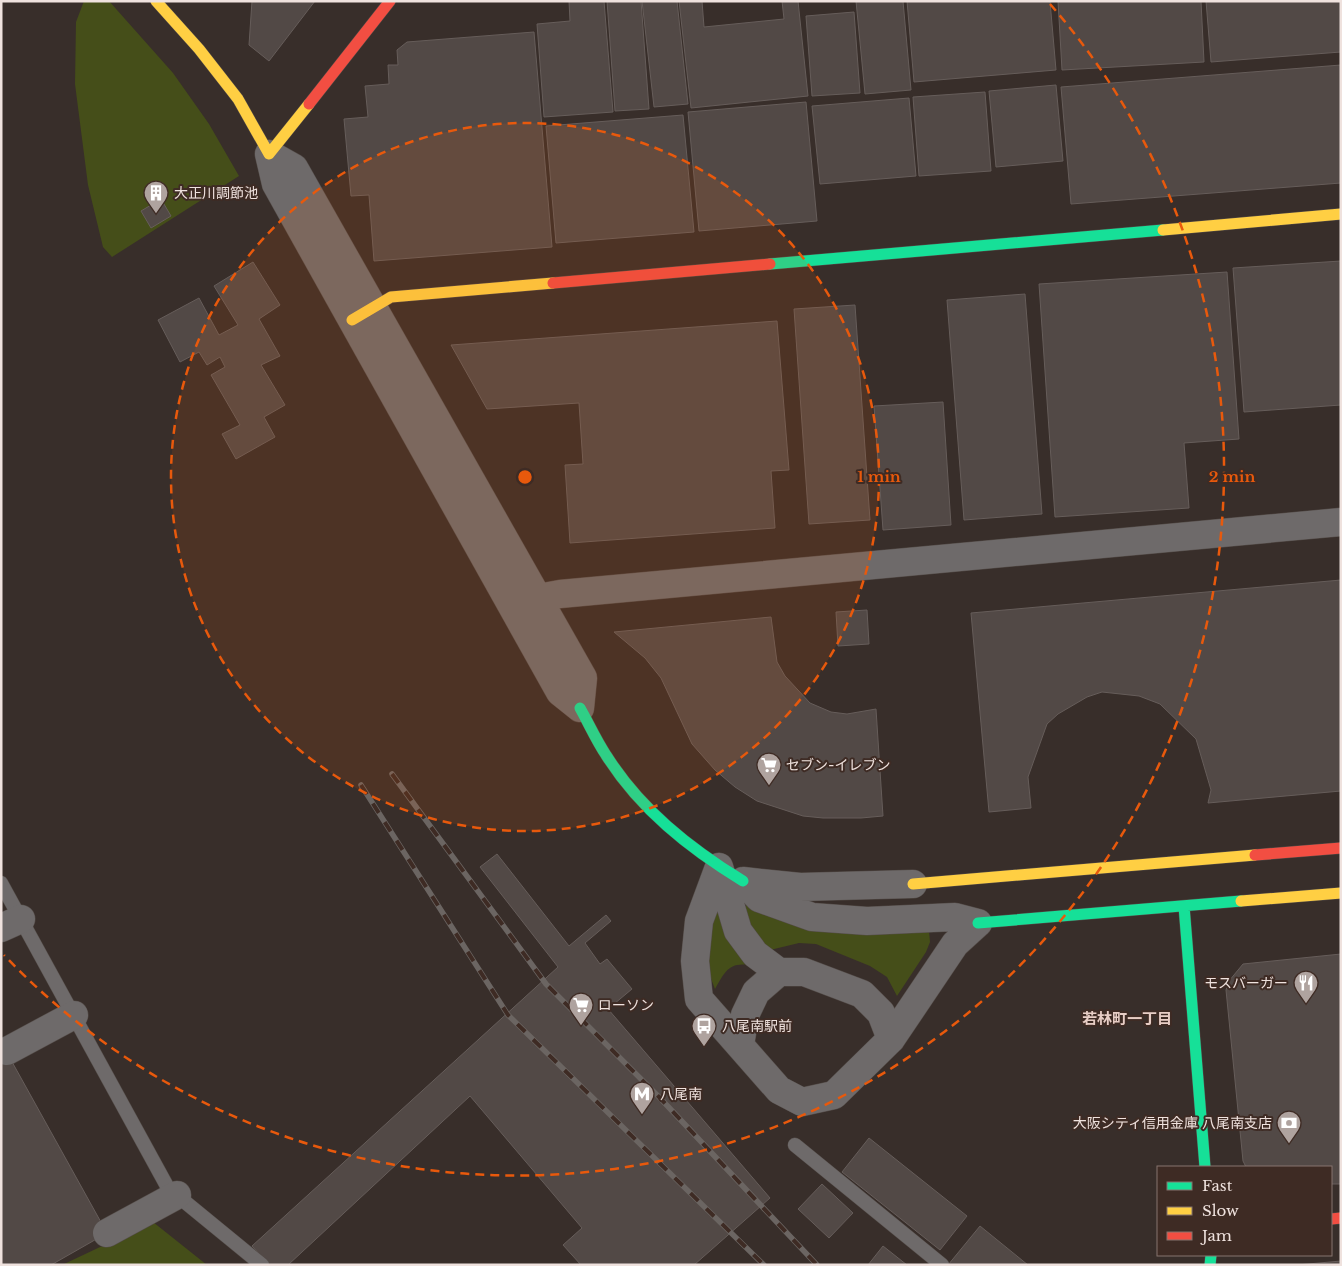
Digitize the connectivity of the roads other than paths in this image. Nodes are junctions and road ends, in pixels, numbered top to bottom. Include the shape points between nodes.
1 (156, 1) edge
2 (390, 1) edge
3 (269, 154) junction
4 (1341, 214) edge
5 (362, 314) junction
6 (1341, 522) edge
7 (538, 598) junction
8 (580, 708) junction
9 (1341, 848) edge
10 (719, 867) junction
11 (743, 881) junction
12 (1, 882) edge
13 (913, 884) joint
14 (1341, 893) edge
15 (1184, 906) junction
16 (11, 923) edge
17 (978, 923) junction
18 (779, 972) junction
19 (74, 1015) junction
20 (891, 1040) junction
21 (740, 1045) junction
22 (7, 1051) dead end
23 (795, 1146) dead end
24 (1206, 1166) edge
25 (177, 1195) junction
26 (107, 1234) dead end
27 (262, 1265) edge
28 (942, 1265) edge

1 - 3 street via 238,100
2 - 3 street
3 - 5 street via 276,184
4 - 5 street via 391,297
5 - 7 street
5 - 8 street via 560,692
6 - 7 street
7 - 8 street via 583,678
8 - 10 street via 610,761 642,803 685,842
9 - 13 street
10 - 11 street
10 - 18 street via 738,931 755,954
10 - 21 street via 699,921 695,961 699,999
11 - 13 street via 800,886
11 - 17 street via 759,898 812,917 867,921 955,917
12 - 16 lane
14 - 15 street
15 - 17 street
15 - 24 street
16 - 19 lane
17 - 20 street via 955,944
18 - 20 street via 804,972 862,994 882,1013
18 - 21 street via 756,992 745,1015
19 - 22 street
19 - 25 lane via 168,1188
20 - 21 street via 834,1095 802,1102 779,1090
23 - 28 lane
25 - 26 street
25 - 27 lane

